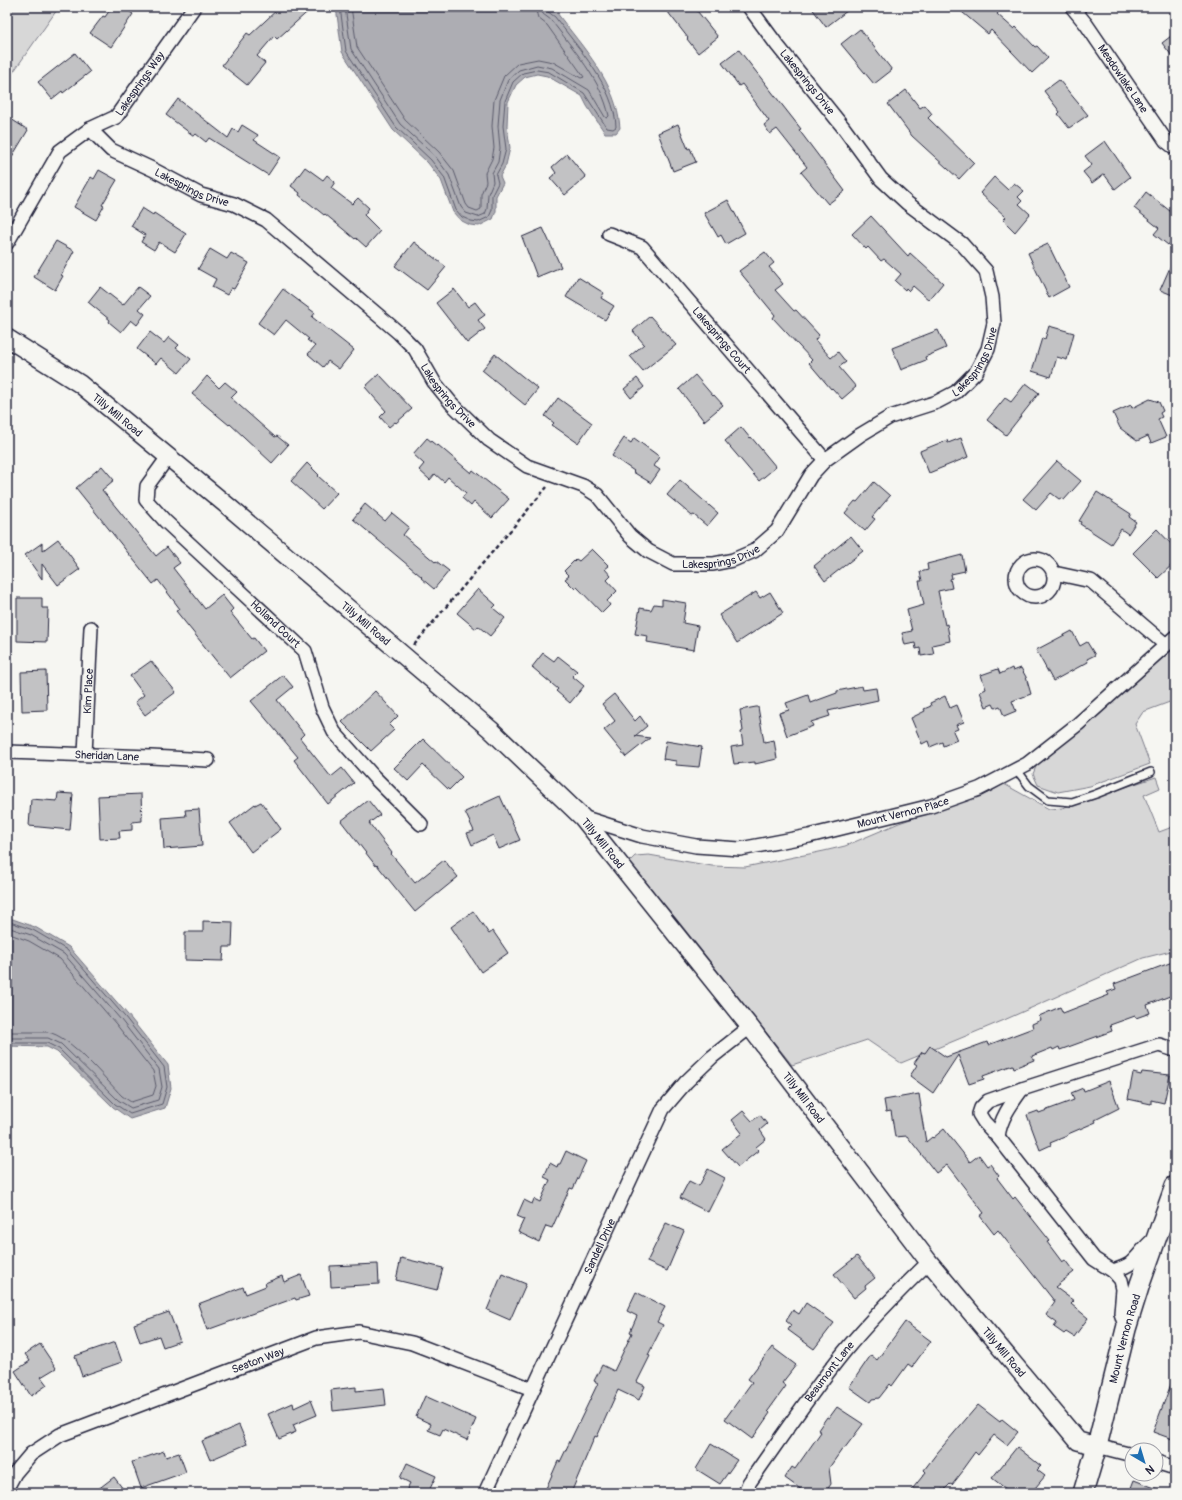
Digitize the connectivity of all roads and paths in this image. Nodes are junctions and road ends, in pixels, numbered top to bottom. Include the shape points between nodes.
1 (194, 7) edge
2 (749, 7) edge
3 (1072, 7) edge
4 (90, 129) junction
5 (1175, 148) edge
6 (609, 234) dead end
7 (7, 242) edge
8 (7, 338) edge
9 (168, 457) junction
10 (825, 460) junction
11 (557, 476) junction
12 (1054, 574) dead end
13 (91, 628) dead end
14 (1170, 641) edge
15 (404, 657) junction
16 (7, 752) edge
17 (84, 754) junction
18 (208, 760) dead end
19 (1017, 770) junction
20 (1151, 772) dead end
21 (582, 816) junction
22 (421, 824) dead end
23 (750, 1027) junction
24 (1175, 1050) edge
25 (1018, 1090) junction
26 (998, 1137) junction
27 (1175, 1186) edge
28 (1155, 1238) junction
29 (929, 1262) junction
30 (1113, 1271) junction
31 (1126, 1329) junction
32 (532, 1389) junction
33 (1097, 1446) junction
34 (1124, 1453) edge
35 (1164, 1465) edge
36 (1175, 1468) edge
37 (7, 1488) edge
38 (485, 1493) edge
39 (745, 1493) edge
40 (1082, 1493) edge

1 - 4 street, Lakesprings Way via 116,117
2 - 10 street, Lakesprings Drive via 881,179 907,203 962,244 986,271 992,297 994,323 988,349 976,372 956,392 937,402 890,417
3 - 5 street, Meadowlake Lane via 1166,141
4 - 7 street, Lakesprings Way via 60,151
4 - 11 street, Lakesprings Drive via 111,150 201,195 234,204 266,220 399,333 416,350 434,382 452,404 489,440 527,466
6 - 10 street, Lakesprings Court via 642,247
8 - 9 street, Tilly Mill Road via 80,384
9 - 15 street, Tilly Mill Road
9 - 22 street, Holland Court via 147,486 146,500 165,522 305,651 322,707 334,732
10 - 11 street, Lakesprings Drive via 811,475 777,532 754,551 733,560 713,564 673,564 648,551 630,536 597,495 583,486
11 - 15 path
12 - 14 street via 1091,581
13 - 17 street, Kim Place
14 - 19 street, Mount Vernon Place via 1078,724
15 - 21 street, Tilly Mill Road via 490,729
16 - 17 street, Sheridan Lane
17 - 18 street, Sheridan Lane
19 - 20 lane via 1029,786 1048,800 1072,802
19 - 21 street, Mount Vernon Place via 979,789 931,806 809,836 740,849 696,846 642,836
21 - 23 street, Tilly Mill Road
23 - 29 street, Tilly Mill Road
23 - 32 street, Sandell Drive via 712,1056 663,1109
24 - 25 street via 1159,1045
25 - 26 street via 1004,1116
25 - 26 street via 988,1101 981,1108 979,1114
26 - 30 street via 1094,1259
27 - 28 main road, Mount Vernon Road
28 - 30 street via 1132,1263
28 - 31 main road, Mount Vernon Road
29 - 33 street, Tilly Mill Road via 1067,1429 1078,1441
29 - 39 street, Beaumont Lane via 892,1297 845,1351 749,1483
30 - 31 street via 1123,1289 1121,1313
31 - 33 main road, Mount Vernon Road
32 - 37 street, Seaton Way via 412,1343 359,1332 316,1338 60,1435 31,1454 15,1473
32 - 38 street, Sandell Drive
33 - 34 street
33 - 40 main road, Mount Vernon Road
35 - 36 street

